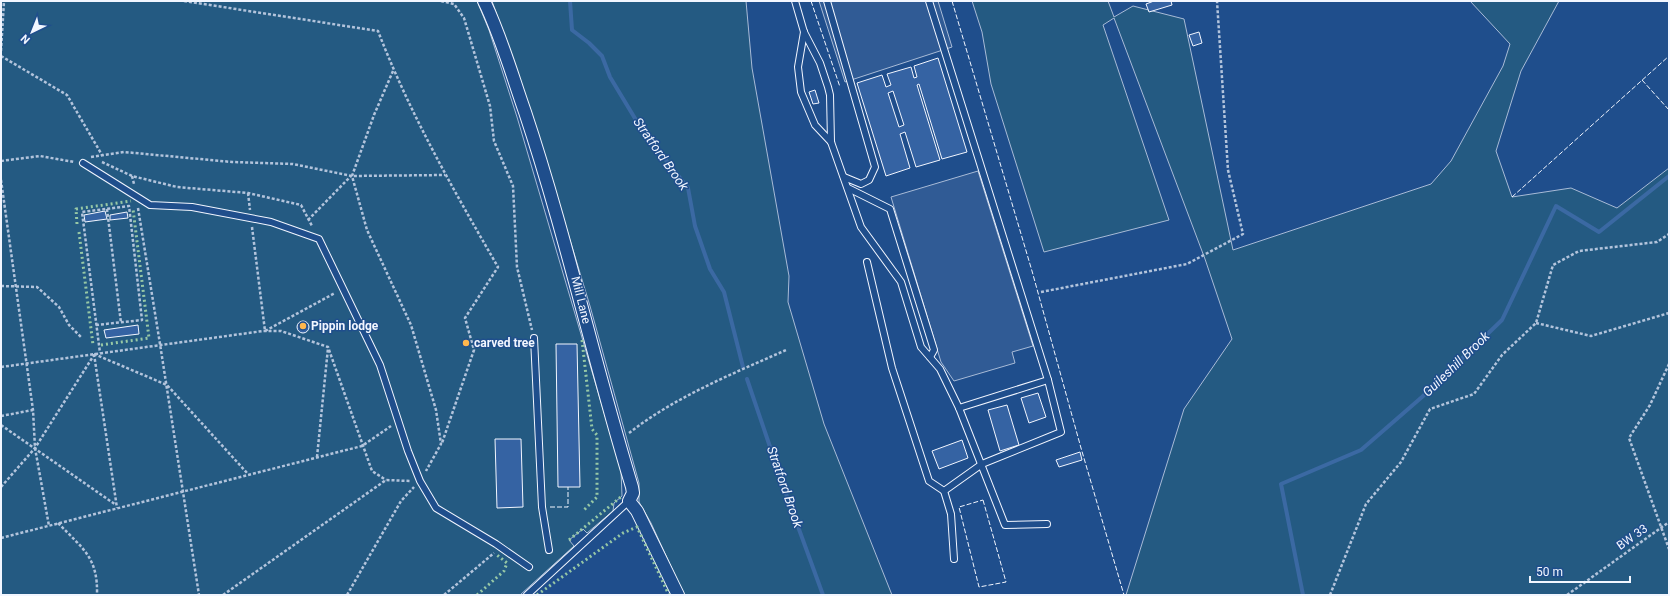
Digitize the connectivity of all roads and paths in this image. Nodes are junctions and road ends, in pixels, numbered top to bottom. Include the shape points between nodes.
1 (4, 1) edge
2 (184, 1) edge
3 (441, 1) edge
4 (484, 1) edge
5 (795, 1) edge
6 (827, 1) edge
7 (929, 1) edge
8 (1216, 1) edge
9 (804, 32) junction
10 (1, 51) edge
11 (1, 56) edge
12 (831, 142) junction
13 (102, 155) junction
14 (90, 157) junction
15 (1, 161) edge
16 (82, 163) junction
17 (445, 175) junction
18 (132, 176) junction
19 (352, 176) junction
20 (844, 177) junction
21 (1, 180) edge
22 (848, 188) junction
23 (135, 192) dead end
24 (248, 193) junction
25 (137, 207) dead end
26 (107, 209) junction
27 (251, 216) dead end
28 (308, 220) junction
29 (252, 223) dead end
30 (1669, 234) edge
31 (319, 239) junction
32 (867, 262) dead end
33 (1, 286) edge
34 (343, 289) junction
35 (1041, 292) dead end
36 (1669, 313) edge
37 (121, 323) junction
38 (1536, 323) junction
39 (96, 325) junction
40 (265, 331) junction
41 (82, 338) dead end
42 (534, 338) joint
43 (160, 344) junction
44 (328, 347) junction
45 (786, 350) dead end
46 (100, 353) junction
47 (94, 354) junction
48 (930, 357) junction
49 (27, 363) junction
50 (1669, 364) edge
51 (1, 367) edge
52 (1048, 380) junction
53 (167, 386) junction
54 (959, 408) junction
55 (33, 410) junction
56 (1, 416) edge
57 (398, 422) junction
58 (1, 425) edge
59 (619, 441) junction
60 (441, 444) dead end
61 (362, 446) junction
62 (34, 448) junction
63 (317, 457) junction
64 (982, 464) junction
65 (248, 475) junction
66 (386, 480) dead end
67 (420, 481) junction
68 (1, 487) edge
69 (183, 491) junction
70 (944, 491) junction
71 (629, 501) junction
72 (117, 507) junction
73 (1669, 522) edge
74 (58, 523) junction
75 (1047, 524) dead end
76 (49, 526) junction
77 (1662, 528) junction
78 (1, 538) edge
79 (500, 548) junction
80 (549, 550) dead end
81 (1669, 550) edge
82 (954, 559) dead end
83 (529, 567) dead end
84 (97, 595) edge
85 (199, 595) edge
86 (347, 595) edge
87 (444, 595) edge
88 (527, 595) edge
89 (678, 595) edge
90 (1330, 595) edge
91 (1567, 595) edge

1 - 10 path
2 - 17 path via 378,31 393,71
3 - 42 path via 454,4 464,18 490,106 494,140 513,186 517,267
4 - 59 street, Mill Lane via 508,62 548,180
5 - 9 lane
6 - 20 lane via 875,167 869,180 861,184
7 - 52 lane
8 - 35 path via 1228,170 1243,234 1187,264
9 - 12 lane via 820,63 830,95
9 - 12 lane via 798,67 801,92 815,125
11 - 13 path via 67,95
12 - 20 lane
13 - 14 path
13 - 19 path via 124,152 232,162 293,164
14 - 16 path
14 - 18 path
15 - 16 path via 40,156
16 - 31 lane via 150,205 192,207 271,222
17 - 19 path
17 - 60 path via 498,268 465,318 474,350
18 - 23 path
18 - 24 path via 177,187
19 - 28 path
20 - 22 lane
21 - 49 path
22 - 48 lane via 862,227 901,282 920,347
22 - 48 lane via 890,209 934,350
24 - 27 path
24 - 28 path via 300,205
25 - 43 path
26 - 37 path
26 - 37 path via 129,206 142,320
26 - 39 path via 82,212
28 - 31 path
29 - 40 path
30 - 38 path via 1657,242 1579,251 1553,265
31 - 34 lane
32 - 70 lane via 892,368 929,481
33 - 41 path via 37,287 59,307
34 - 40 path
34 - 57 lane via 380,365
36 - 38 path via 1591,336
37 - 39 path
38 - 90 path via 1502,355 1474,394 1430,409 1401,462 1366,504
39 - 46 path
40 - 43 path
40 - 44 path via 281,331
42 - 80 lane via 542,507
43 - 46 path
43 - 53 path
44 - 61 path
44 - 63 path
45 - 59 path via 707,386 647,419
46 - 47 path
47 - 49 path
47 - 53 path
47 - 62 path
47 - 72 path
48 - 54 lane via 940,369
49 - 51 path
49 - 55 path
50 - 77 path via 1650,405 1629,438
52 - 54 lane
52 - 64 lane via 1061,432
53 - 65 path
53 - 69 path
54 - 64 lane
55 - 56 path
55 - 62 path
57 - 61 path
57 - 67 lane
58 - 62 path
59 - 71 street, Mill Lane via 633,493
61 - 63 path
61 - 66 path via 372,471
62 - 68 path
62 - 72 path
62 - 76 path
63 - 65 path
64 - 70 lane
64 - 75 lane via 1005,526
65 - 69 path
67 - 79 lane via 436,508
67 - 86 path via 401,501
69 - 72 path
69 - 85 path
70 - 82 lane via 951,514
71 - 88 lane
71 - 89 street via 637,511
72 - 74 path
73 - 77 path, BW 33
74 - 76 path
74 - 84 path via 92,560 97,579
76 - 78 path
77 - 81 path
77 - 91 path, BW 33
79 - 83 lane
79 - 87 path

